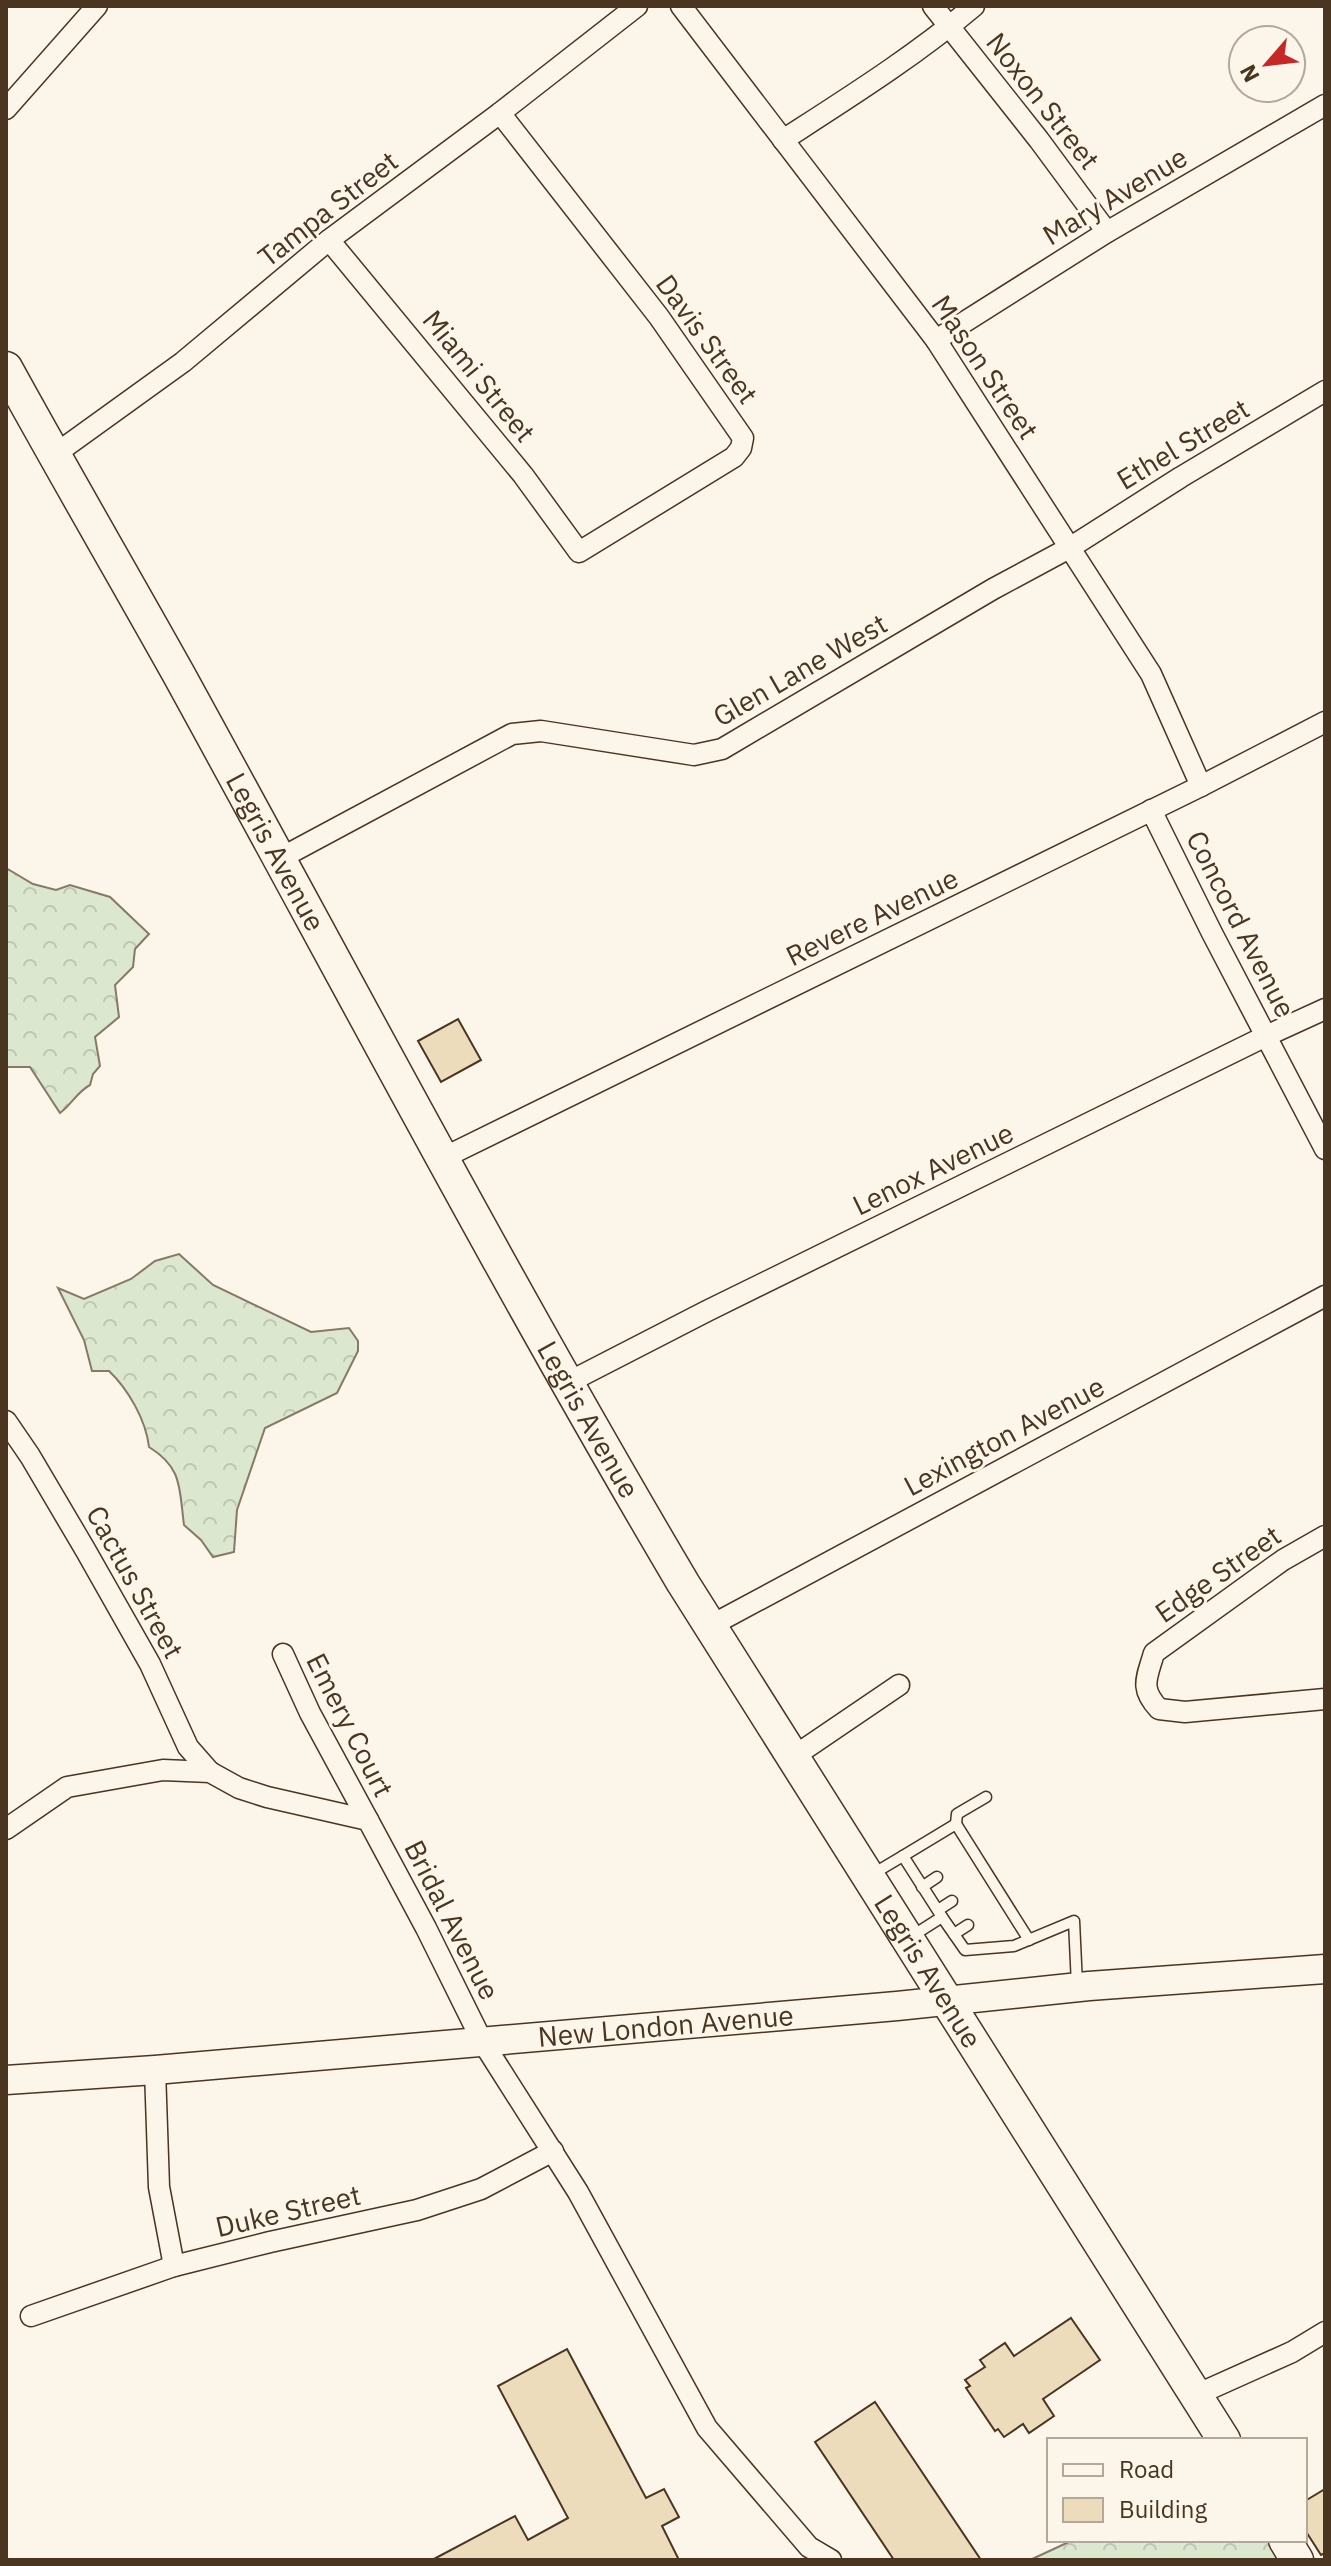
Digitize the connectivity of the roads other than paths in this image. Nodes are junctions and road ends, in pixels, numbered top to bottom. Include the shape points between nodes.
1 (97, 6) edge
2 (637, 6) edge
3 (681, 6) edge
4 (933, 6) edge
5 (974, 6) edge
6 (949, 27) junction
7 (1325, 105) edge
8 (6, 109) edge
9 (500, 113) junction
10 (783, 140) junction
11 (1107, 232) junction
12 (329, 240) junction
13 (936, 340) junction
14 (6, 368) edge
15 (1325, 391) edge
16 (54, 455) junction
17 (1071, 547) junction
18 (579, 552) joint
19 (1325, 722) edge
20 (1201, 786) junction
21 (1151, 810) junction
22 (279, 859) junction
23 (1325, 1009) edge
24 (1266, 1036) junction
25 (1325, 1149) edge
26 (441, 1159) junction
27 (1325, 1296) edge
28 (567, 1383) junction
29 (6, 1423) edge
30 (1325, 1536) edge
31 (710, 1626) junction
32 (283, 1654) dead end
33 (899, 1685) dead end
34 (1325, 1699) edge
35 (793, 1757) junction
36 (210, 1772) junction
37 (986, 1797) dead end
38 (368, 1820) junction
39 (956, 1824) junction
40 (6, 1829) edge
41 (975, 1854) junction
42 (903, 1856) junction
43 (964, 1861) dead end
44 (868, 1877) junction
45 (937, 1877) dead end
46 (989, 1878) junction
47 (979, 1884) dead end
48 (922, 1887) junction
49 (952, 1901) dead end
50 (1004, 1901) junction
51 (993, 1909) dead end
52 (940, 1914) junction
53 (968, 1925) dead end
54 (954, 1934) junction
55 (908, 1939) junction
56 (1029, 1940) junction
57 (1325, 1969) edge
58 (1078, 1987) junction
59 (948, 2000) junction
60 (482, 2041) junction
61 (155, 2070) junction
62 (6, 2080) edge
63 (553, 2151) junction
64 (174, 2266) junction
65 (31, 2316) dead end
66 (1325, 2332) edge
67 (1196, 2395) junction
68 (1223, 2438) edge
69 (1286, 2542) edge
70 (831, 2560) edge
71 (1297, 2560) edge

1 - 8 street
2 - 9 street, Tampa Street
3 - 10 street, Mason Street
4 - 6 street, Noxon Street
5 - 6 street
6 - 10 street
6 - 11 street, Noxon Street
7 - 11 street, Mary Avenue
9 - 12 street, Tampa Street
9 - 18 street, Davis Street via 659,317 743,438 734,457
10 - 13 street, Mason Street
11 - 13 street, Mary Avenue
12 - 16 street, Tampa Street via 183,362
12 - 18 street, Miami Street via 523,475
13 - 17 street, Mason Street
14 - 16 main road, Legris Avenue
15 - 17 street, Ethel Street
16 - 22 main road, Legris Avenue
17 - 20 street, Mason Street via 1151,674
17 - 22 street, Glen Lane West via 722,749 694,755 541,731 512,734
19 - 20 street, Revere Avenue
20 - 21 street, Revere Avenue
21 - 24 street, Concord Avenue
21 - 26 street, Revere Avenue
22 - 26 main road, Legris Avenue
23 - 24 street, Lenox Avenue
24 - 25 street, Concord Avenue
24 - 28 street, Lenox Avenue
26 - 28 main road, Legris Avenue
27 - 31 street, Lexington Avenue
28 - 31 main road, Legris Avenue
29 - 36 street, Cactus Street via 108,1589 188,1747
30 - 34 street, Edge Street via 1154,1653 1145,1675 1148,1698 1159,1709 1185,1712
31 - 35 main road, Legris Avenue
32 - 38 street, Emery Court
33 - 35 street
35 - 44 main road, Legris Avenue
36 - 38 street via 267,1797
36 - 40 street via 163,1770 67,1787
37 - 39 lane via 957,1814
38 - 60 street, Bridal Avenue
39 - 41 lane
39 - 42 lane
41 - 43 lane
41 - 46 lane
42 - 44 lane
42 - 48 lane
44 - 55 main road, Legris Avenue
45 - 48 lane
46 - 47 lane
46 - 50 lane
48 - 52 lane
49 - 52 lane
50 - 51 lane
50 - 56 lane
52 - 54 lane
52 - 55 lane
53 - 54 lane
54 - 56 lane via 965,1950
55 - 59 main road, Legris Avenue
56 - 58 lane via 1074,1921
57 - 58 main road, New London Avenue
58 - 59 main road, New London Avenue
59 - 60 main road, New London Avenue
59 - 67 main road, Legris Avenue
60 - 61 main road, New London Avenue
60 - 63 street, Bridal Avenue
61 - 62 main road, New London Avenue
61 - 64 street via 159,2187
63 - 64 street, Duke Street via 481,2189 417,2210
63 - 70 street, Bridal Avenue via 707,2428 809,2547
64 - 65 street, Duke Street
66 - 67 street
67 - 68 main road, Legris Avenue
69 - 71 main road

